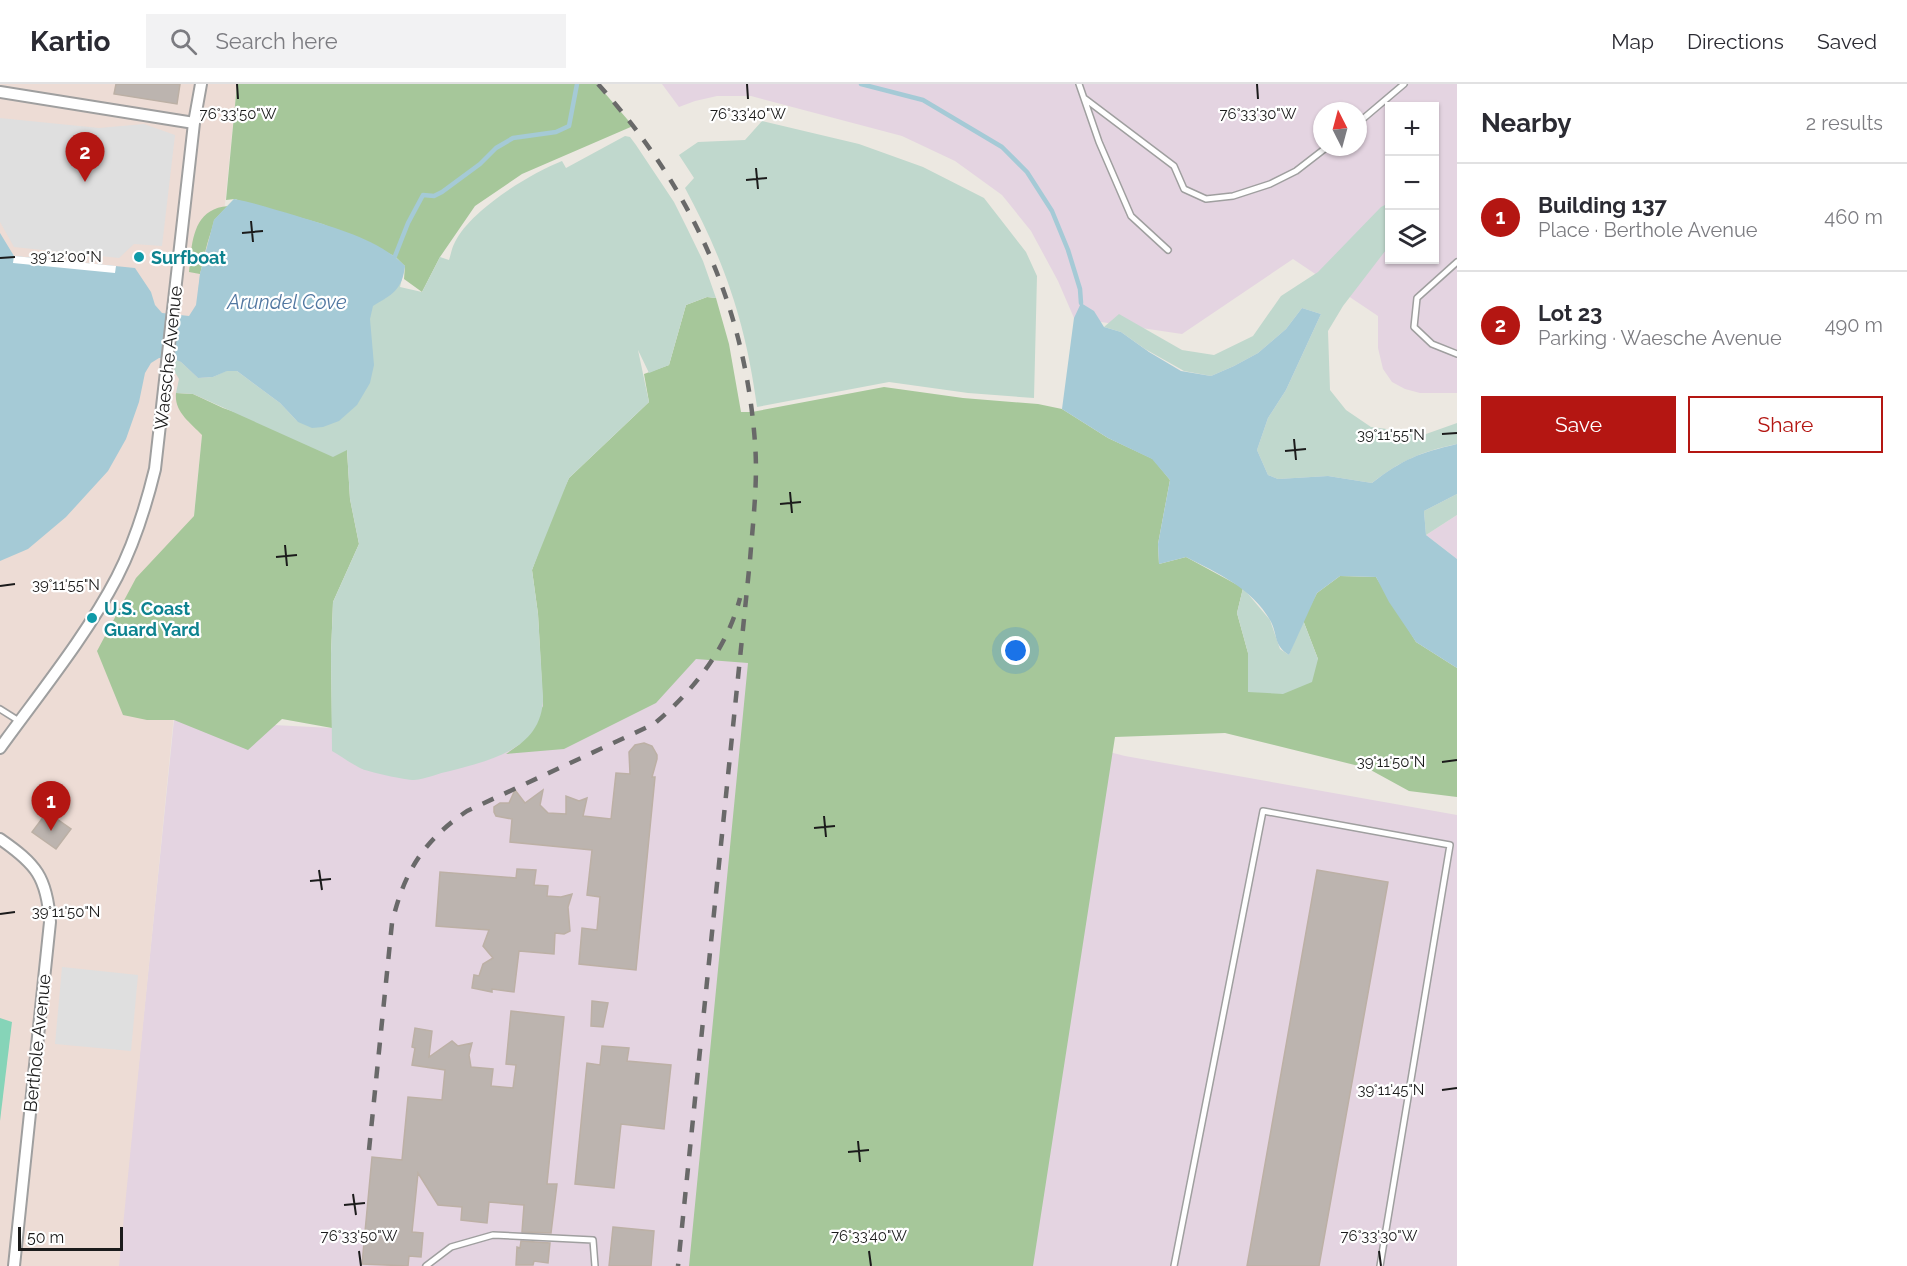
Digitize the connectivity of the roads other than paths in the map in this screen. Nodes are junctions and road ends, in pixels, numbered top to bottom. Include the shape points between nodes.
1 (201, 84) edge
2 (1079, 84) edge
3 (1404, 84) edge
4 (0, 92) edge
5 (1084, 98) junction
6 (1367, 115) edge
7 (194, 123) junction
8 (1315, 156) edge
9 (1168, 250) dead end
10 (1457, 262) edge
11 (1457, 354) edge
12 (0, 709) edge
13 (19, 721) junction
14 (0, 748) edge
15 (0, 839) edge
16 (14, 1266) edge
17 (426, 1266) edge
18 (595, 1266) edge
19 (1174, 1266) edge
20 (1380, 1266) edge

1 - 7 street, Waesche Avenue
2 - 5 lane
3 - 6 lane
4 - 7 street
5 - 8 lane via 1174,166 1184,189 1206,199 1233,196 1270,184
5 - 9 lane via 1131,216
7 - 13 street, Waesche Avenue via 155,469 135,539 96,614
10 - 11 lane via 1417,298 1414,327 1432,344
12 - 13 lane
13 - 14 street, Waesche Avenue
15 - 16 street, Berthole Avenue via 39,873 50,922
17 - 18 lane via 451,1247 492,1235 593,1240
19 - 20 lane via 1263,811 1450,844

